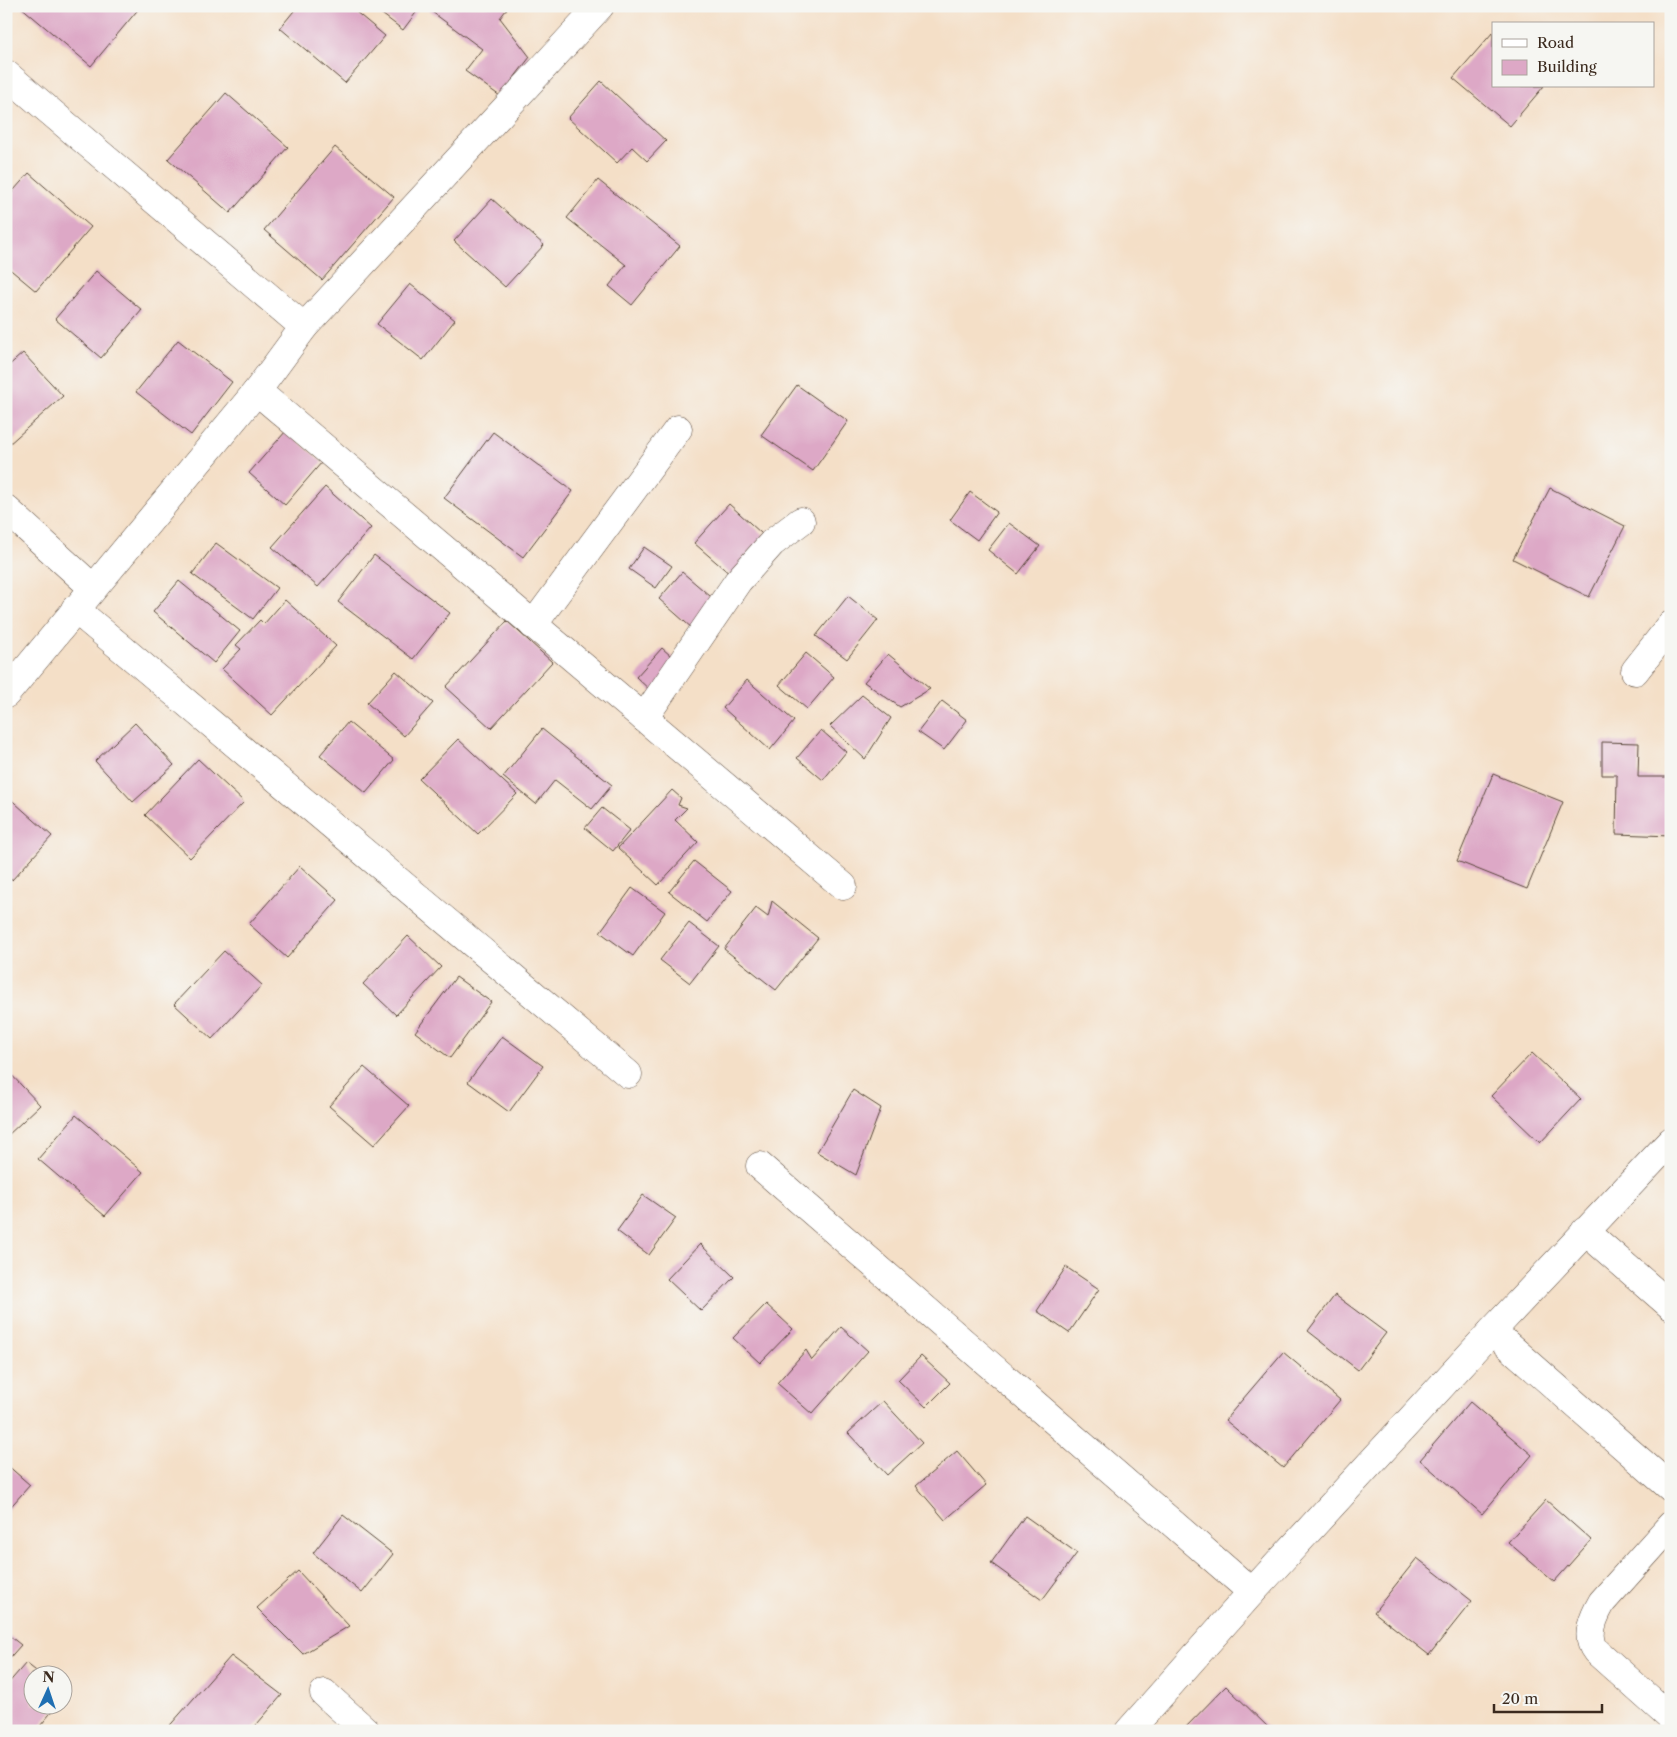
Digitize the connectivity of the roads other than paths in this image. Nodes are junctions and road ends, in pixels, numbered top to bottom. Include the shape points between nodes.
1 (600, 6) edge
2 (6, 74) edge
3 (304, 326) junction
4 (257, 392) junction
5 (678, 429) dead end
6 (6, 509) edge
7 (801, 521) dead end
8 (93, 588) junction
9 (75, 609) junction
10 (533, 625) junction
11 (1671, 625) edge
12 (1635, 671) dead end
13 (6, 694) edge
14 (644, 718) junction
15 (843, 886) dead end
16 (628, 1074) dead end
17 (1671, 1141) edge
18 (760, 1166) dead end
19 (1585, 1232) junction
20 (1671, 1306) edge
21 (1492, 1331) junction
22 (1671, 1488) edge
23 (1671, 1525) edge
24 (1252, 1592) junction
25 (324, 1693) dead end
26 (1671, 1718) edge
27 (366, 1731) edge
28 (1129, 1731) edge

1 - 3 street
2 - 3 street
3 - 4 street
4 - 8 street
4 - 10 street
5 - 10 street
6 - 8 street
7 - 14 street via 772,543 738,581
8 - 9 street
9 - 13 street
9 - 16 street
10 - 14 street
11 - 12 street
14 - 15 street
17 - 19 street
18 - 24 street
19 - 20 street
19 - 21 street
21 - 22 street
21 - 24 street
23 - 26 street via 1602,1602 1590,1634 1596,1651
24 - 28 street
25 - 27 street

